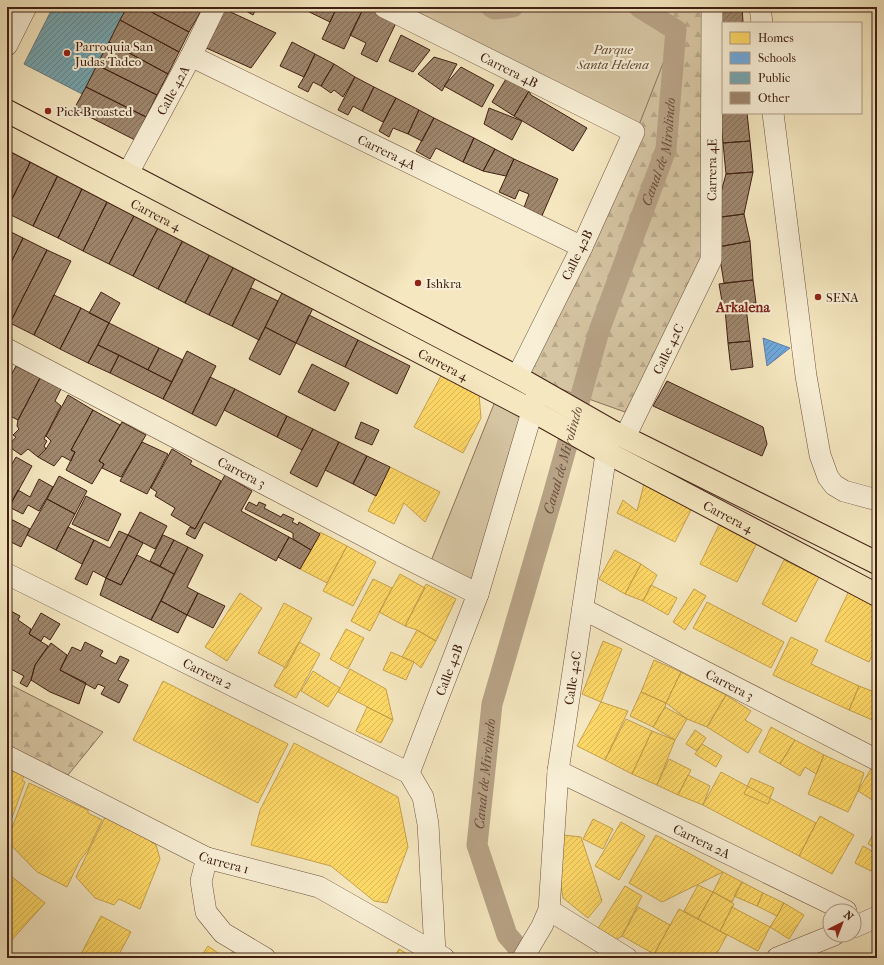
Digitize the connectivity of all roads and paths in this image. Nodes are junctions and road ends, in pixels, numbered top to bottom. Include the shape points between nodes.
1 (26, 7) edge
2 (215, 7) edge
3 (384, 7) edge
4 (712, 7) edge
5 (760, 7) edge
6 (762, 22) edge
7 (7, 45) edge
8 (192, 56) junction
9 (7, 111) edge
10 (773, 114) edge
11 (634, 132) joint
12 (7, 137) edge
13 (128, 173) junction
14 (582, 247) junction
15 (710, 260) joint
16 (7, 350) edge
17 (517, 377) junction
18 (546, 393) junction
19 (539, 414) junction
20 (612, 431) junction
21 (599, 448) junction
22 (877, 500) edge
23 (875, 562) edge
24 (7, 574) edge
25 (478, 594) junction
26 (877, 595) edge
27 (583, 609) junction
28 (7, 756) edge
29 (877, 760) edge
30 (558, 771) junction
31 (409, 773) junction
32 (207, 858) junction
33 (830, 903) edge
34 (545, 918) junction
35 (822, 940) edge
36 (439, 955) edge
37 (265, 958) edge
38 (523, 958) edge
39 (627, 958) edge
40 (777, 958) edge

1 - 7 street
2 - 8 street, Calle 42A
3 - 11 street, Carrera 4B
4 - 15 street, Carrera 4E
5 - 6 street
8 - 13 street, Calle 42A
8 - 14 street, Carrera 4A
9 - 13 main road, Carrera 4
10 - 22 street via 806,376 820,455 828,477 834,485 844,491
11 - 14 street, Calle 42B
12 - 19 main road, Carrera 4
13 - 17 main road, Carrera 4
14 - 17 street, Calle 42B
15 - 20 street, Calle 42C
16 - 25 street, Carrera 3
17 - 18 main road, Carrera 4
18 - 19 street, Calle 42B
18 - 20 main road, Carrera 4
19 - 21 main road, Carrera 4
19 - 25 street, Calle 42B
20 - 21 street, Calle 42C
20 - 23 main road, Carrera 4
21 - 26 main road, Carrera 4
21 - 27 street, Calle 42C
24 - 31 street, Carrera 2
25 - 31 street, Calle 42B
27 - 29 street, Carrera 3
27 - 30 street, Calle 42C
28 - 32 street, Carrera 1
30 - 33 street, Carrera 2A
30 - 34 street, Calle 42C
31 - 36 street via 423,797 428,824
32 - 36 street, Carrera 1 via 319,887
32 - 37 street via 201,881 206,912 223,933
34 - 38 street
34 - 39 street
35 - 40 street

